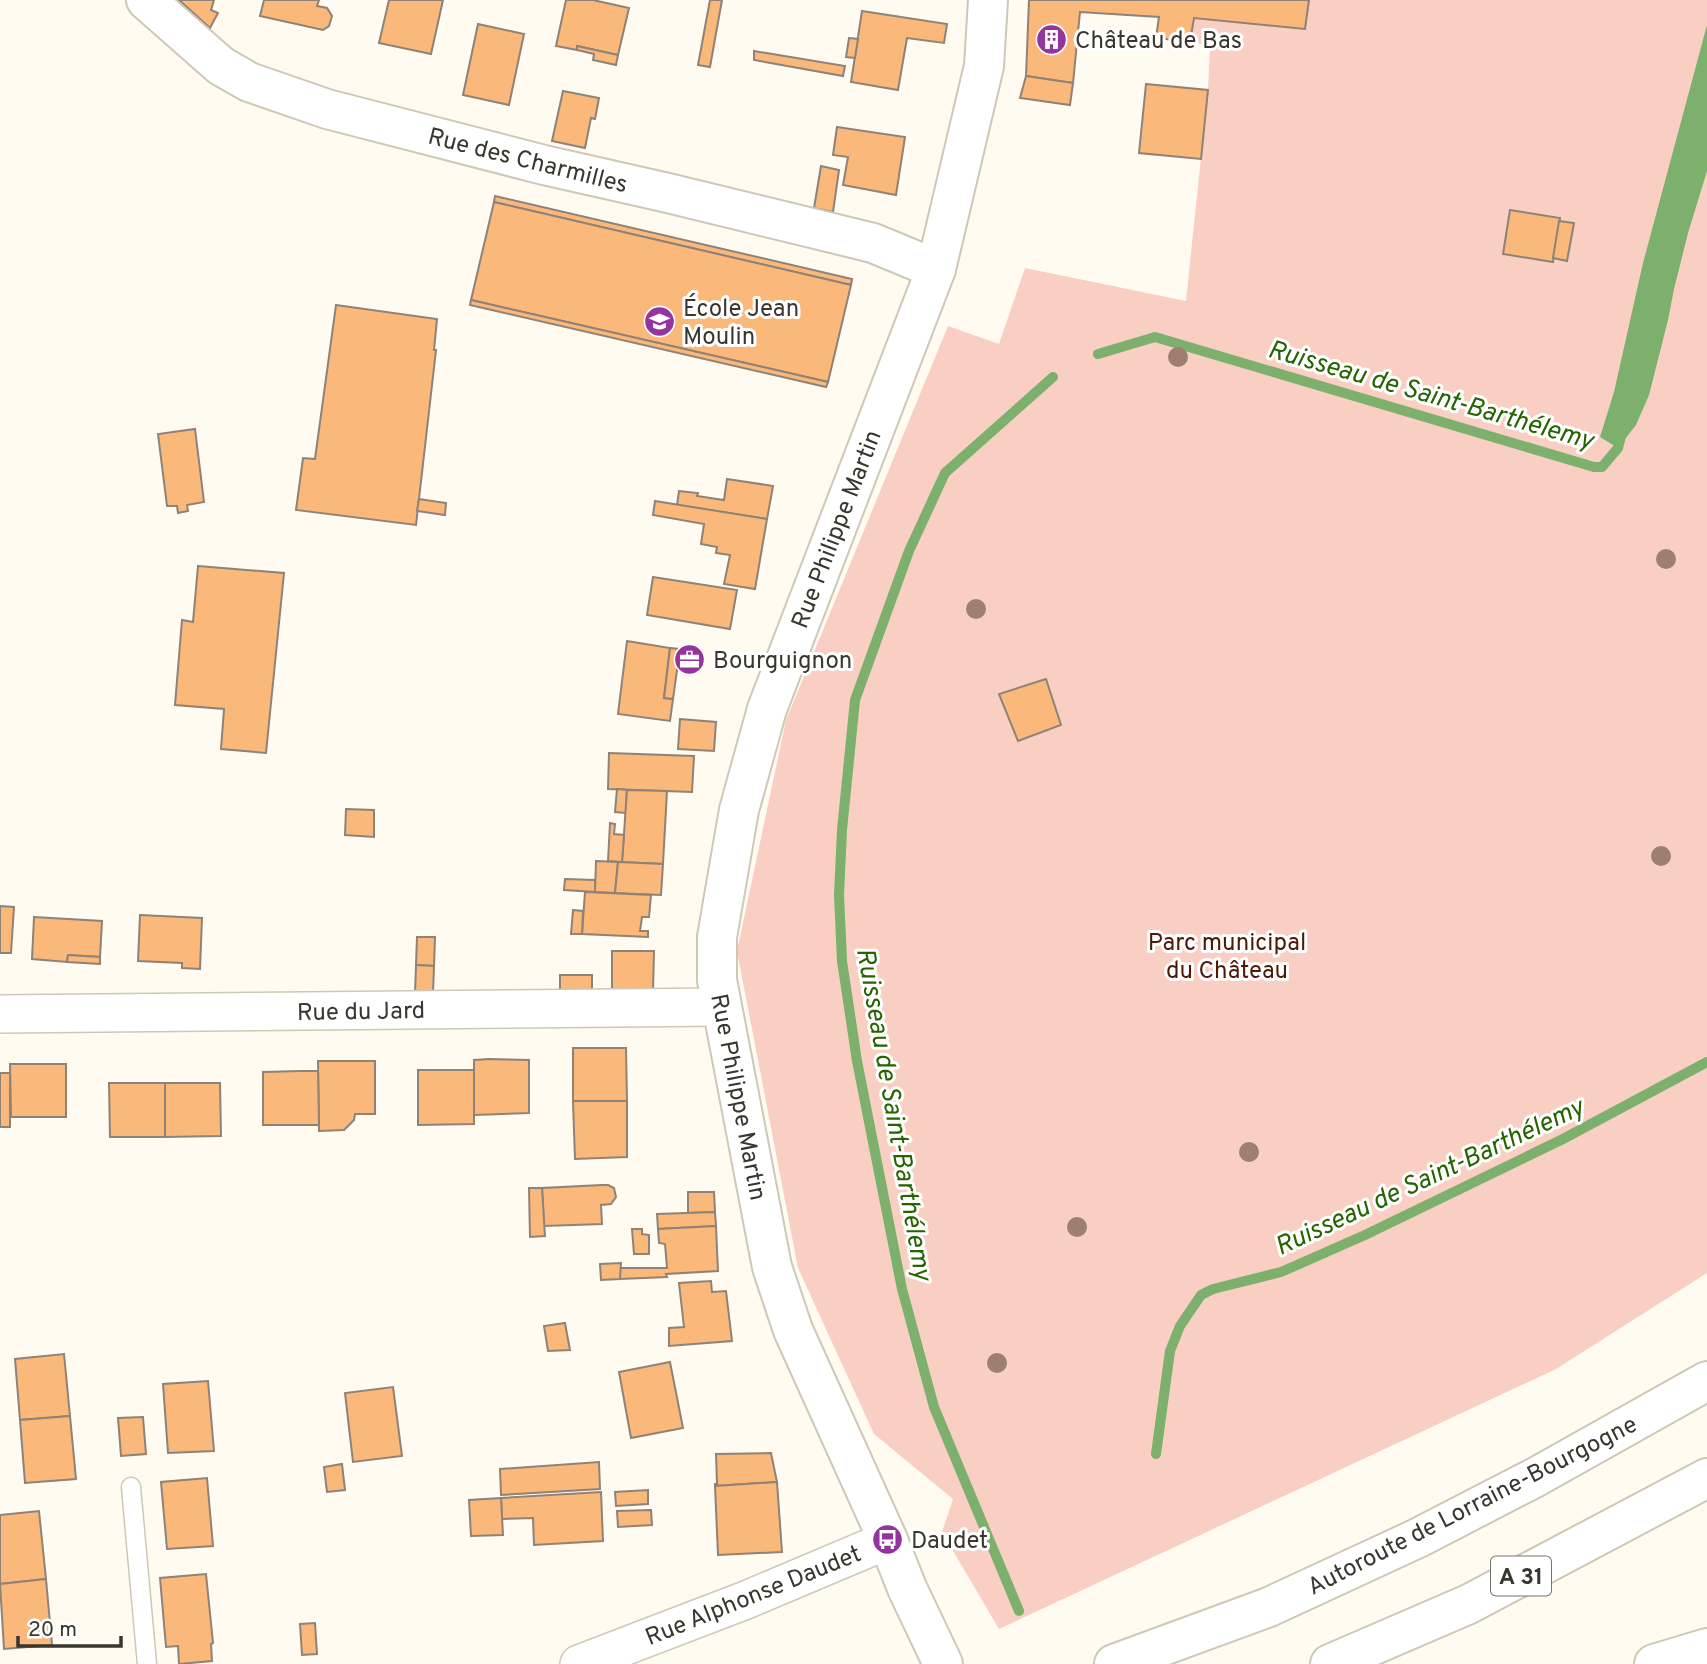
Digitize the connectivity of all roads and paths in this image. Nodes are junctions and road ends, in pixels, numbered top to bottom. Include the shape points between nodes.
1 (146, 0) edge
2 (988, 0) edge
3 (936, 269) junction
4 (722, 1007) junction
5 (0, 1014) edge
6 (1707, 1381) edge
7 (1707, 1478) edge
8 (131, 1487) dead end
9 (888, 1539) junction
10 (1707, 1648) edge
11 (1125, 1661) edge
12 (147, 1664) edge
13 (579, 1664) edge
14 (943, 1664) edge
15 (1330, 1664) edge
16 (1654, 1664) edge

1 - 3 main road, Rue des Charmilles via 221,66 249,82 327,109 544,166 873,243
2 - 3 main road, Rue Philippe Martin via 984,66
3 - 4 main road, Rue Philippe Martin via 767,709 739,810 717,937
4 - 5 street, Rue du Jard
4 - 9 main road, Rue Philippe Martin via 772,1267 793,1330
6 - 11 main road, Autoroute de Lorraine-Bourgogne via 1418,1538 1269,1607
7 - 15 main road, A 31 via 1469,1604
8 - 12 lane
9 - 13 street, Rue Alphonse Daudet
9 - 14 main road, Rue Philippe Martin
10 - 16 main road

